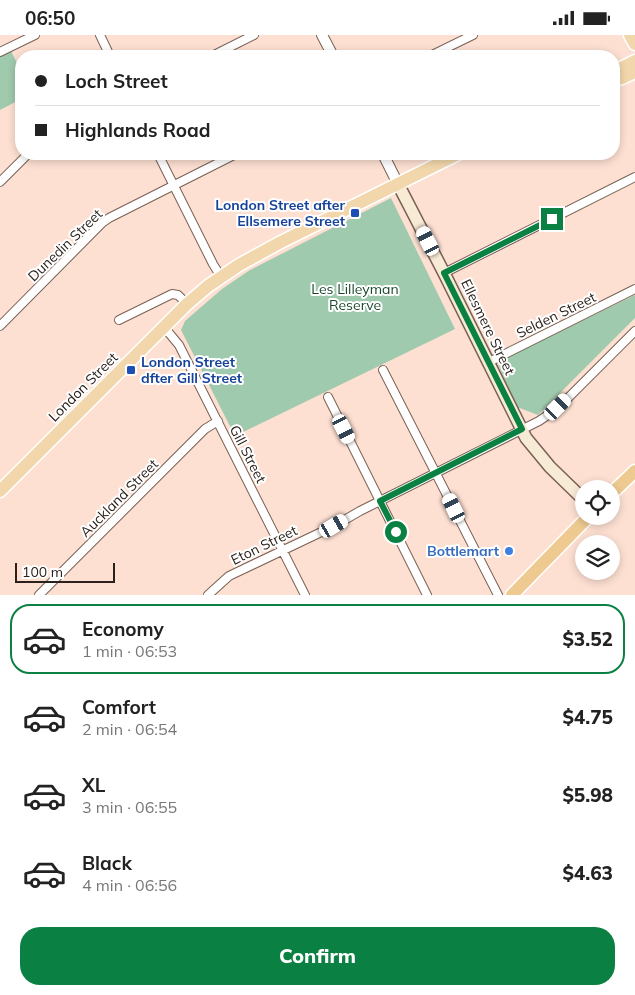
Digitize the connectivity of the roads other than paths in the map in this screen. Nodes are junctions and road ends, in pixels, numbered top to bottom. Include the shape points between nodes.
1 (35, 35) edge
2 (100, 35) edge
3 (254, 35) edge
4 (322, 35) edge
5 (473, 35) edge
6 (630, 35) edge
7 (635, 44) edge
8 (107, 50) edge
9 (224, 50) edge
10 (330, 50) edge
11 (442, 50) edge
12 (0, 52) edge
13 (635, 61) edge
14 (620, 68) edge
15 (635, 72) edge
16 (620, 78) edge
17 (22, 160) edge
18 (161, 160) edge
19 (224, 160) edge
20 (386, 160) edge
21 (446, 160) edge
22 (635, 177) edge
23 (0, 182) edge
24 (398, 184) junction
25 (174, 185) junction
26 (444, 273) junction
27 (221, 277) junction
28 (635, 289) edge
29 (187, 304) junction
30 (119, 320) dead end
31 (0, 326) edge
32 (164, 327) junction
33 (635, 331) edge
34 (489, 362) junction
35 (384, 370) dead end
36 (328, 397) dead end
37 (218, 421) junction
38 (522, 429) junction
39 (635, 471) edge
40 (437, 473) junction
41 (620, 485) edge
42 (0, 491) edge
43 (575, 491) edge
44 (380, 501) junction
45 (580, 525) edge
46 (283, 550) junction
47 (516, 593) edge
48 (39, 595) edge
49 (208, 595) edge
50 (305, 595) edge
51 (427, 595) edge
52 (498, 595) edge

1 - 12 street
2 - 8 street
3 - 9 street
4 - 10 street
5 - 11 street
6 - 7 main road
13 - 14 main road
15 - 16 main road
17 - 23 street
18 - 25 street
19 - 25 street, Dunedin Street
20 - 24 street, Ellesmere Street
21 - 24 main road, London Street
22 - 26 street
24 - 26 main road, Ellesmere Street
24 - 27 main road, London Street via 279,243
25 - 27 street
25 - 31 street, Dunedin Street via 108,218
26 - 34 main road, Ellesmere Street
27 - 29 main road, London Street
28 - 34 street, Selden Street
29 - 30 street via 172,294
29 - 32 main road, London Street
32 - 37 street, Gill Street via 179,345
32 - 42 main road, London Street
33 - 38 street, Eton Street via 558,407
34 - 38 main road, Ellesmere Street
35 - 40 street
36 - 44 street
37 - 46 street, Gill Street
37 - 48 street, Auckland Street via 205,429
38 - 40 street, Eton Street
38 - 43 main road, Ellesmere Street via 530,444
39 - 41 highway
40 - 44 street, Eton Street
40 - 52 street
44 - 46 street, Eton Street
44 - 51 street
45 - 47 highway
46 - 49 street, Eton Street via 229,576
46 - 50 street, Gill Street

